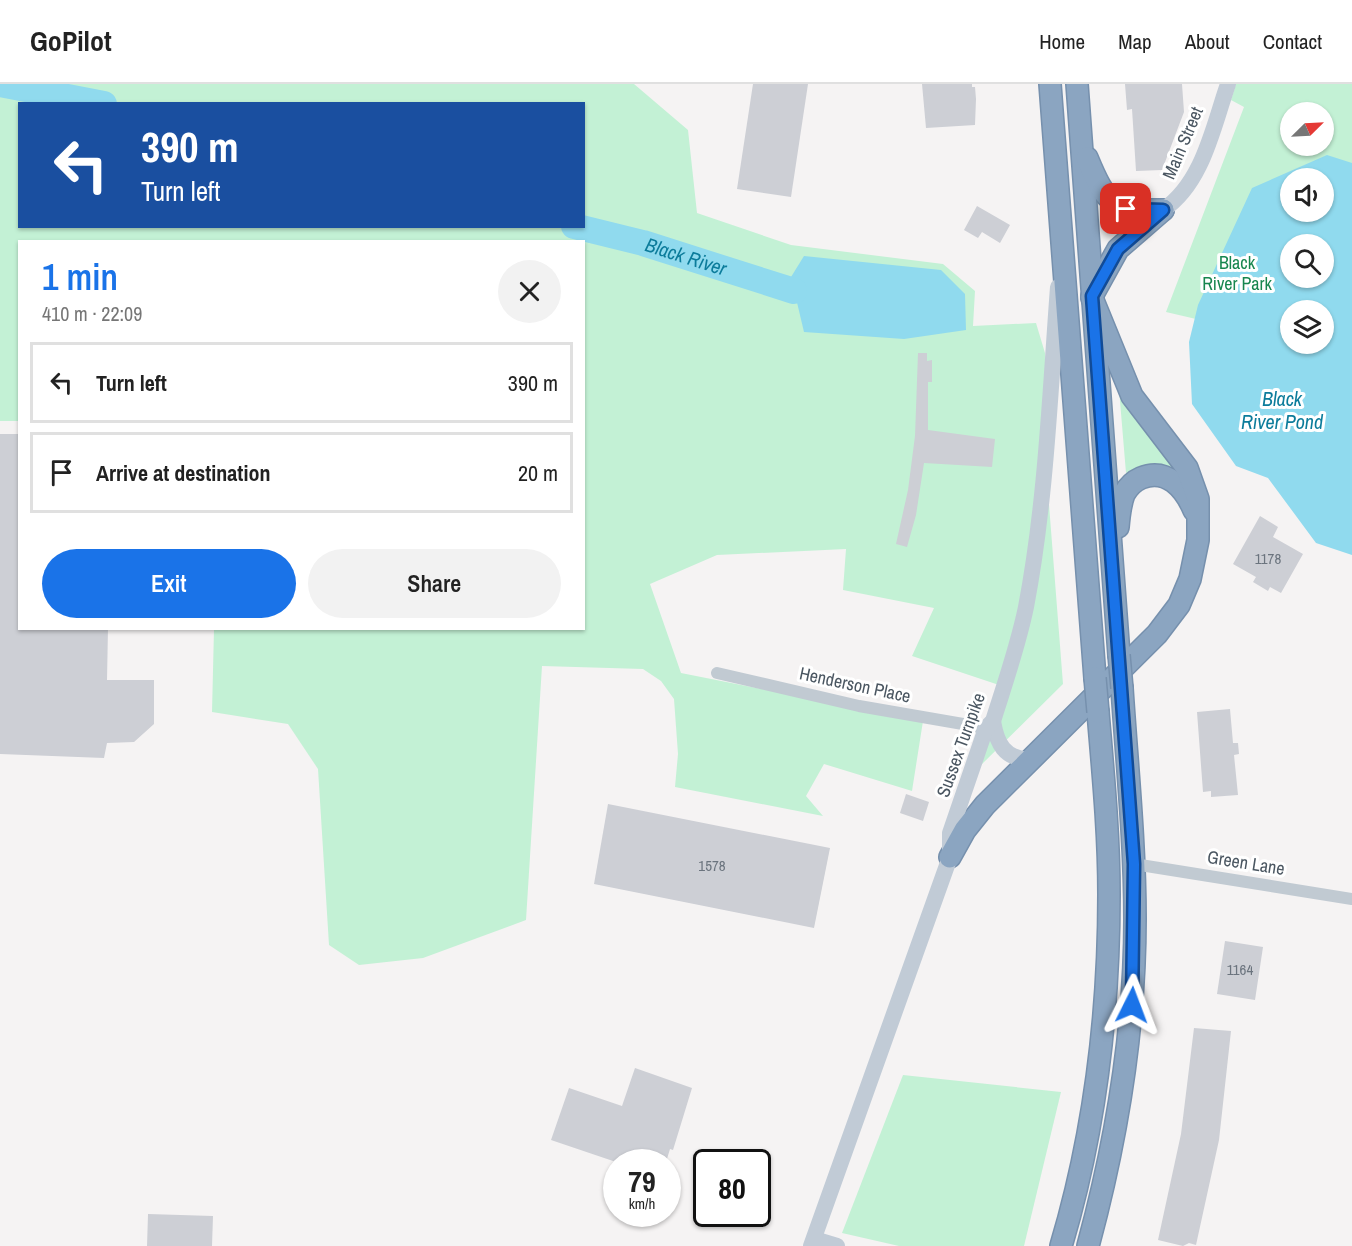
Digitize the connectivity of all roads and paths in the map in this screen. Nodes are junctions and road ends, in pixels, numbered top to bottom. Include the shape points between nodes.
1 (1050, 84) edge
2 (1077, 84) edge
3 (1228, 84) edge
4 (1082, 144) junction
5 (1163, 210) junction
6 (1062, 239) junction
7 (1092, 297) junction
8 (1198, 523) junction
9 (1113, 576) junction
10 (717, 673) dead end
11 (990, 724) junction
12 (1029, 760) junction
13 (950, 856) junction
14 (1134, 864) junction
15 (1352, 899) edge
16 (812, 1243) edge
17 (837, 1246) edge
18 (1061, 1246) edge
19 (1088, 1246) edge

1 - 6 highway
2 - 4 highway
3 - 5 main road, Main Street via 1194,177 1181,196
4 - 5 highway via 1109,199 1126,209
4 - 7 highway
5 - 7 highway via 1118,249
6 - 11 main road, Sussex Turnpike via 1031,576 1017,645
6 - 18 highway, bridge via 1109,892 1104,1027 1085,1145
7 - 8 highway via 1132,396 1194,481
7 - 9 highway
8 - 9 highway via 1191,502 1177,484 1156,475 1137,480 1122,501
8 - 12 highway via 1191,579 1170,619
9 - 14 highway, bridge
10 - 11 street, Henderson Place via 859,706
11 - 12 main road via 1001,748 1013,757
11 - 13 main road, Sussex Turnpike via 950,833
12 - 13 highway via 985,805
13 - 16 main road, Sussex Turnpike
14 - 15 street, Green Lane
14 - 19 highway via 1132,994 1124,1081
16 - 17 main road

